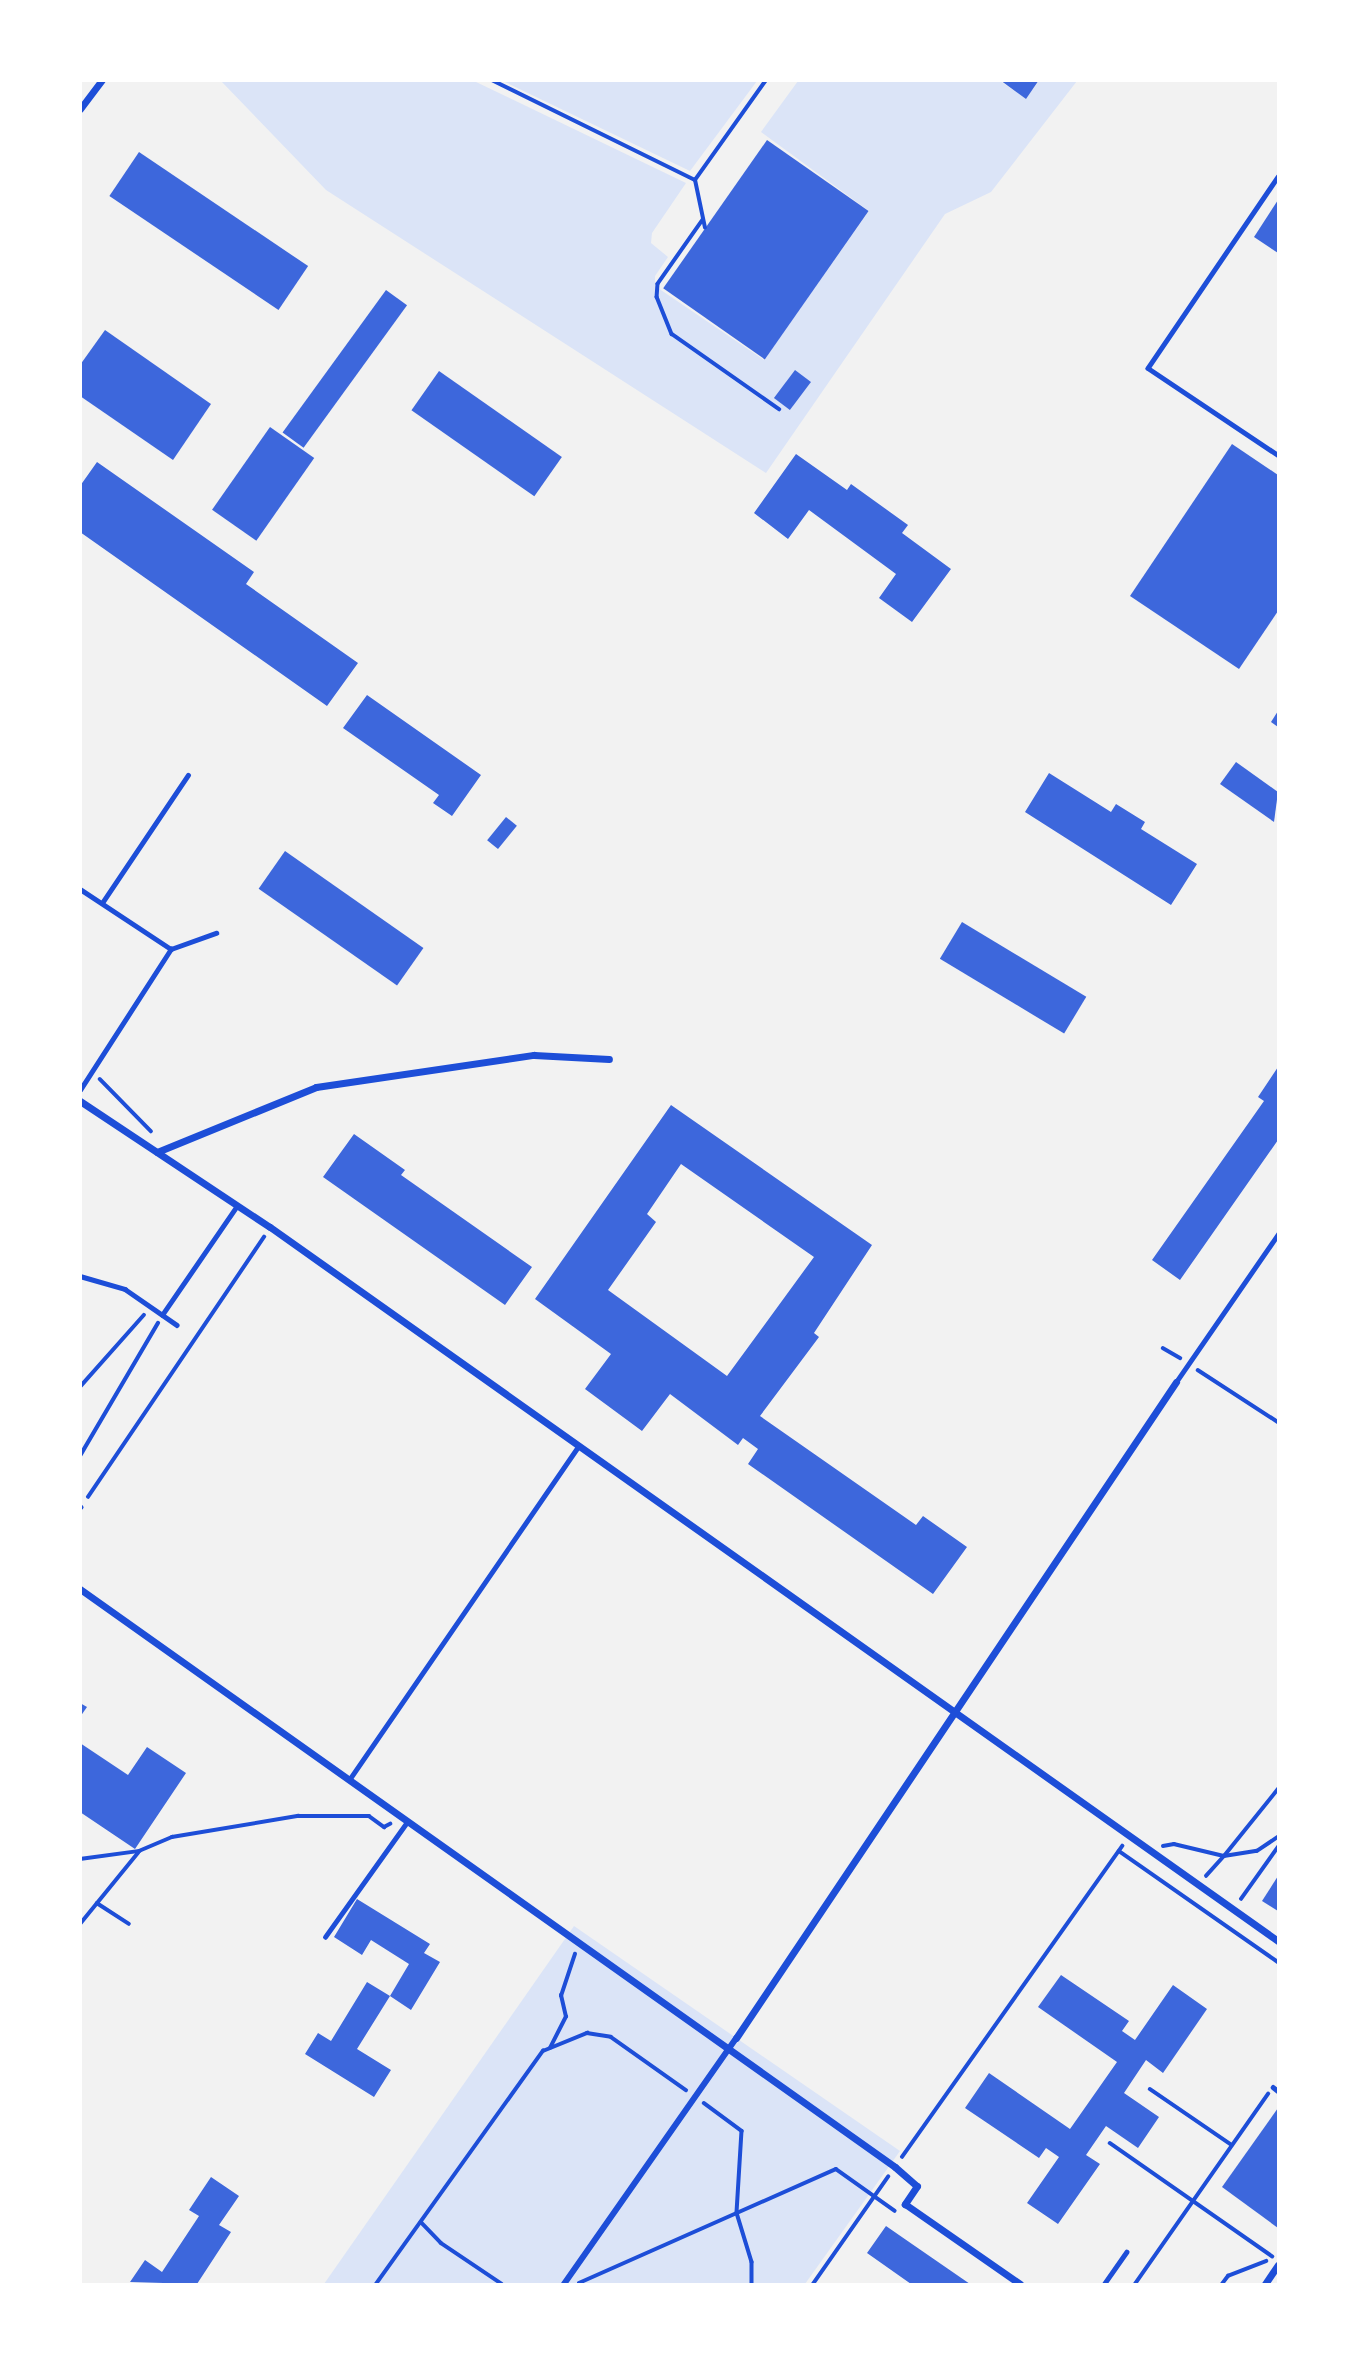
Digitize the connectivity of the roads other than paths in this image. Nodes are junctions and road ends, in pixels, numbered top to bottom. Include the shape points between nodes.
1 (102, 80) edge
2 (80, 108) edge
3 (1279, 177) edge
4 (1279, 455) edge
5 (188, 775) dead end
6 (80, 889) edge
7 (102, 903) junction
8 (216, 933) dead end
9 (171, 949) junction
10 (609, 1059) dead end
11 (80, 1090) edge
12 (80, 1101) edge
13 (157, 1152) junction
14 (237, 1205) junction
15 (1279, 1234) edge
16 (80, 1276) edge
17 (162, 1315) junction
18 (177, 1325) dead end
19 (1176, 1382) joint
20 (578, 1447) junction
21 (80, 1589) edge
22 (953, 1714) junction
23 (349, 1780) junction
24 (407, 1821) junction
25 (325, 1937) dead end
26 (1279, 1941) edge
27 (736, 2038) joint
28 (729, 2049) junction
29 (1273, 2087) road end
30 (1279, 2091) edge
31 (1126, 2252) dead end
32 (1277, 2261) edge
33 (564, 2284) edge
34 (1020, 2284) edge
35 (1104, 2284) edge
36 (1265, 2284) edge

1 - 2 street
3 - 4 lane via 1147,368
5 - 7 lane
6 - 7 lane
7 - 9 lane
8 - 9 lane
9 - 11 lane
10 - 13 street via 534,1055 316,1087
12 - 13 street
13 - 14 street
14 - 17 lane
14 - 20 street
15 - 19 lane
16 - 17 lane via 125,1289
17 - 18 lane
19 - 22 street
20 - 22 street
20 - 23 lane
21 - 23 street
22 - 26 street
22 - 27 street
23 - 24 street
24 - 25 lane
24 - 28 street
27 - 28 street
28 - 33 street
28 - 34 street via 895,2167 917,2186 905,2204
29 - 30 lane
31 - 35 lane
32 - 36 street

